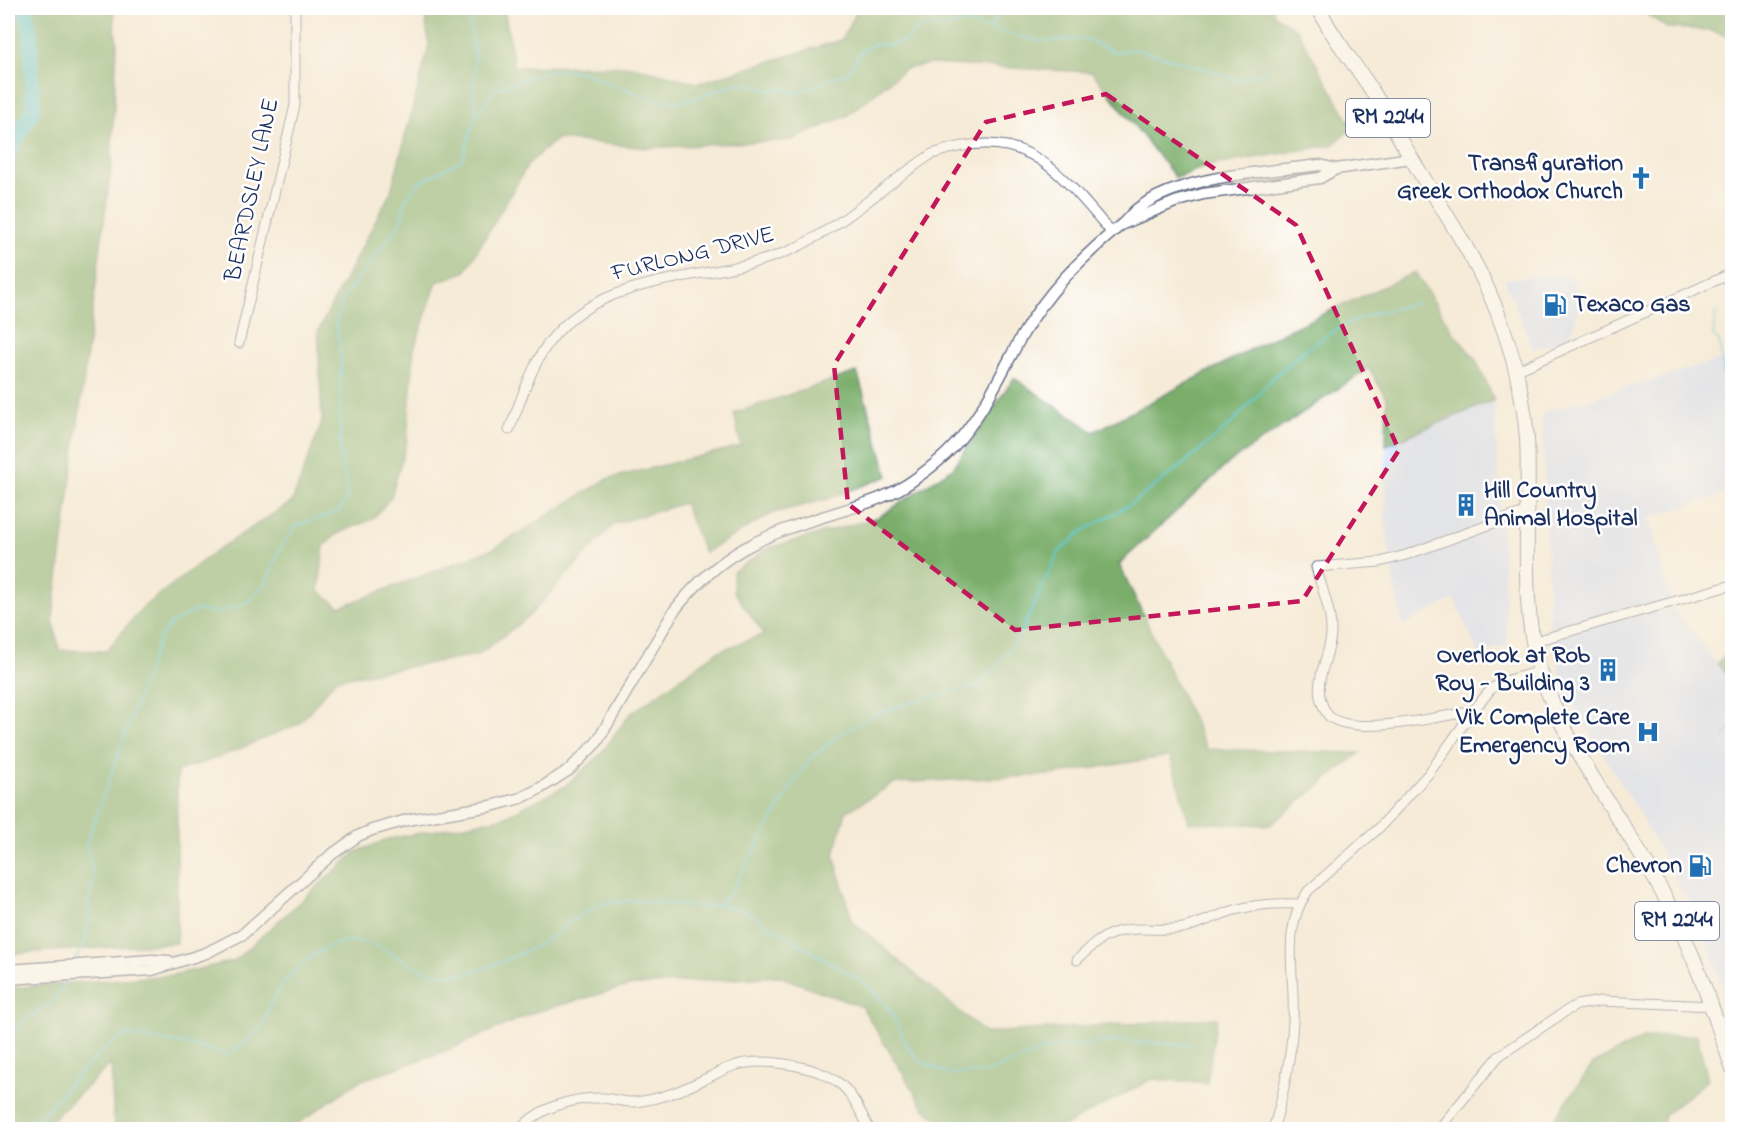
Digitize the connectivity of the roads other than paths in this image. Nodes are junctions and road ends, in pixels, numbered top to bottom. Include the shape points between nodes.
1 (295, 8) edge
2 (1319, 8) edge
3 (1411, 158) junction
4 (1336, 168) junction
5 (1195, 183) junction
6 (1198, 195) junction
7 (1122, 224) junction
8 (1111, 232) junction
9 (1732, 273) edge
10 (239, 343) dead end
11 (1516, 371) junction
12 (509, 430) dead end
13 (1527, 511) junction
14 (1732, 585) edge
15 (1532, 642) junction
16 (1540, 671) junction
17 (1473, 711) junction
18 (1299, 904) junction
19 (1077, 960) dead end
20 (152, 965) junction
21 (8, 970) edge
22 (8, 978) edge
23 (1712, 1006) junction
24 (1732, 1067) edge
25 (520, 1130) edge
26 (870, 1130) edge
27 (1273, 1130) edge
28 (1438, 1130) edge

1 - 10 street, BEARDSLEY LANE via 295,105
2 - 3 main road, RM 2244
3 - 4 street
3 - 11 main road, RM 2244 via 1477,265
4 - 5 street via 1320,165
4 - 6 street via 1320,178
5 - 6 street
5 - 7 street via 1151,200
6 - 7 street
7 - 8 street
8 - 12 street, FURLONG DRIVE via 1065,179 1036,156 1016,148 983,143 948,148 926,158 837,225 792,249 726,269 614,293 592,303 562,327 543,351
8 - 20 street via 1077,262 1049,295 954,447 913,481 881,498 784,529 728,557 674,611 607,727 569,770 521,798 407,820 358,836 331,855 243,934 206,954
9 - 11 street
11 - 13 main road, RM 2244 via 1527,437
13 - 15 main road, RM 2244
13 - 17 street via 1380,562 1316,567 1330,616 1331,634 1320,688 1328,716 1341,723 1376,726
14 - 15 street
15 - 16 main road, RM 2244
16 - 17 street via 1492,688
16 - 23 main road, RM 2244 via 1560,722 1656,879 1683,932
17 - 18 street via 1430,773
18 - 19 street via 1255,905 1180,928 1115,932
18 - 27 street via 1292,926 1290,1062
20 - 21 street
20 - 22 street
23 - 24 main road, RM 2244
23 - 28 street via 1601,1001 1577,1005 1499,1056
25 - 26 street via 538,1113 558,1105 602,1098 633,1102 669,1095 734,1065 757,1062 793,1066 837,1081 851,1096

